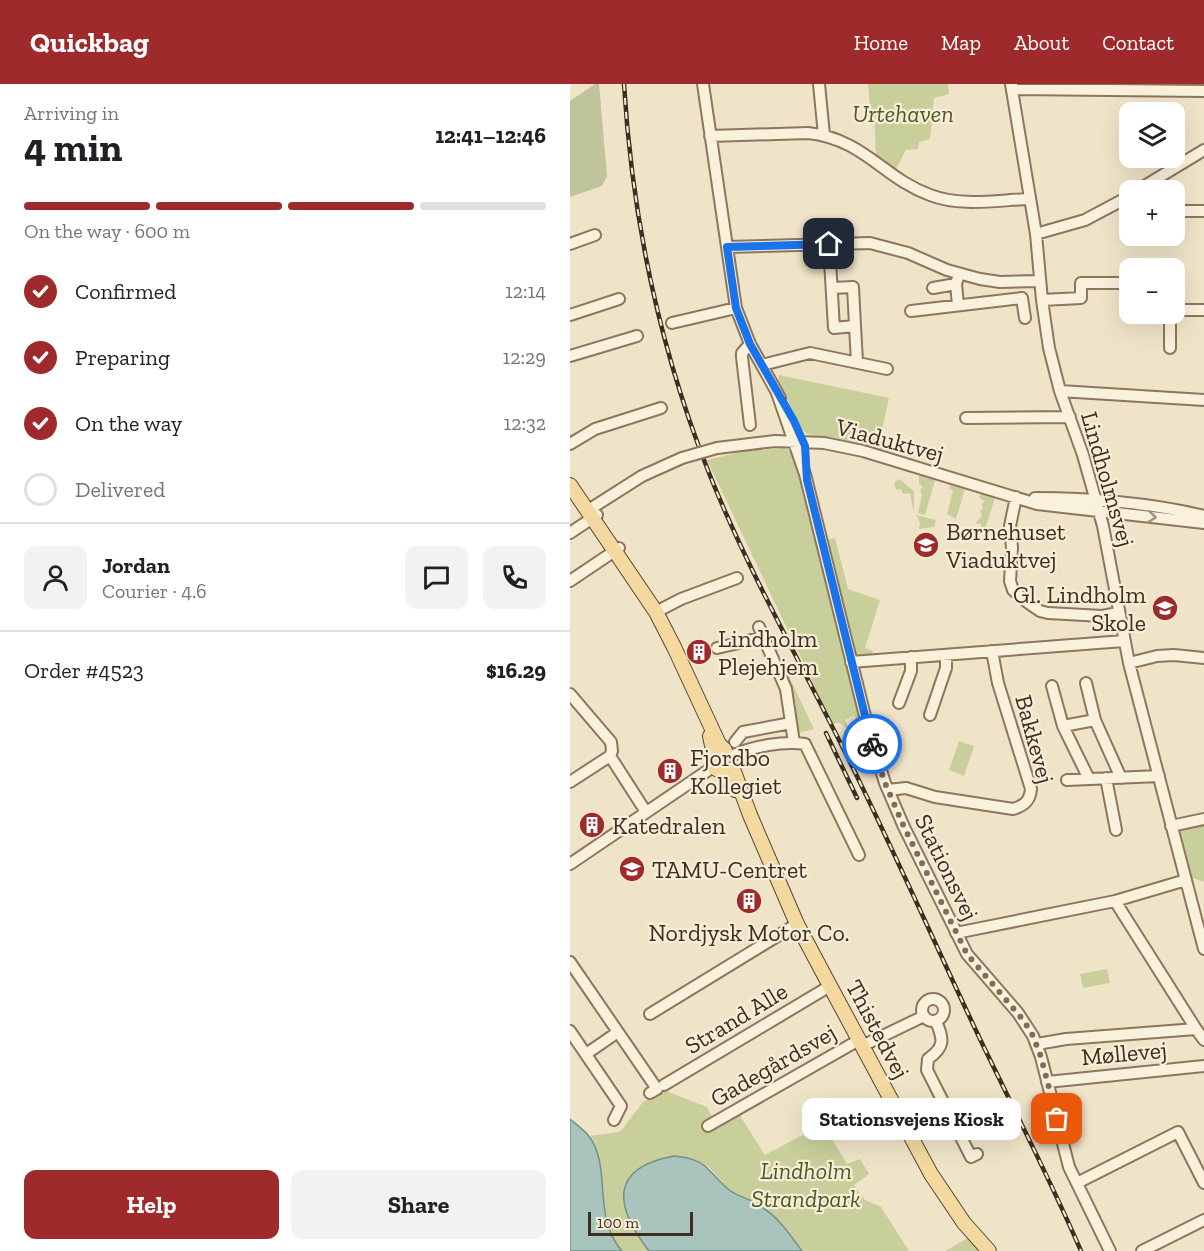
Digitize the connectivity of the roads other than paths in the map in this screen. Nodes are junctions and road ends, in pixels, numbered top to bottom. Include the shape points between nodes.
1 (703, 84) edge
2 (819, 84) edge
3 (1012, 87) edge
4 (1204, 91) edge
5 (824, 135) junction
6 (710, 136) junction
7 (1204, 150) edge
8 (1154, 180) edge
9 (1030, 199) junction
10 (1119, 203) edge
11 (1185, 211) edge
12 (1204, 211) edge
13 (1036, 234) junction
14 (595, 235) dead end
15 (570, 244) edge
16 (829, 244) junction
17 (727, 247) junction
18 (957, 279) junction
19 (1040, 281) junction
20 (1119, 283) edge
21 (832, 288) junction
22 (933, 288) dead end
23 (619, 298) dead end
24 (1041, 300) junction
25 (958, 305) junction
26 (736, 308) junction
27 (1185, 310) edge
28 (1204, 310) edge
29 (911, 311) dead end
30 (570, 315) edge
31 (1025, 318) dead end
32 (672, 323) dead end
33 (1170, 324) edge
34 (855, 326) junction
35 (637, 336) dead end
36 (750, 344) junction
37 (1170, 348) dead end
38 (570, 356) edge
39 (857, 362) junction
40 (762, 365) junction
41 (887, 369) dead end
42 (1060, 391) junction
43 (1204, 400) edge
44 (662, 408) dead end
45 (1070, 417) junction
46 (966, 418) dead end
47 (750, 425) dead end
48 (798, 441) junction
49 (570, 444) edge
50 (570, 473) edge
51 (570, 485) edge
52 (1016, 497) junction
53 (1098, 506) junction
54 (592, 513) junction
55 (1204, 516) edge
56 (1204, 523) edge
57 (570, 533) edge
58 (617, 550) junction
59 (737, 578) dead end
60 (570, 581) edge
61 (656, 612) junction
62 (1118, 613) junction
63 (1124, 641) junction
64 (717, 648) dead end
65 (992, 651) junction
66 (946, 655) junction
67 (911, 657) junction
68 (1204, 658) edge
69 (851, 662) junction
70 (1129, 663) junction
71 (1086, 682) dead end
72 (1052, 686) dead end
73 (570, 694) edge
74 (899, 704) dead end
75 (930, 715) dead end
76 (1095, 720) junction
77 (791, 723) junction
78 (1063, 726) junction
79 (794, 743) junction
80 (610, 756) junction
81 (725, 759) junction
82 (1159, 776) junction
83 (1106, 778) junction
84 (1121, 778) junction
85 (1089, 779) junction
86 (1067, 780) dead end
87 (570, 782) edge
88 (888, 790) junction
89 (646, 812) junction
90 (1204, 819) edge
91 (1171, 826) junction
92 (1116, 830) dead end
93 (859, 855) dead end
94 (570, 864) edge
95 (1186, 880) junction
96 (1115, 901) junction
97 (797, 924) junction
98 (956, 933) junction
99 (1204, 949) edge
100 (570, 962) edge
101 (830, 986) junction
102 (650, 1014) dead end
103 (924, 1016) junction
104 (936, 1021) junction
105 (1196, 1029) junction
106 (570, 1031) edge
107 (618, 1032) junction
108 (1204, 1040) edge
109 (860, 1043) junction
110 (1036, 1044) junction
111 (586, 1053) junction
112 (1204, 1066) edge
113 (1047, 1082) junction
114 (664, 1085) dead end
115 (650, 1094) dead end
116 (614, 1120) dead end
117 (708, 1126) dead end
118 (977, 1154) dead end
119 (1077, 1183) junction
120 (1204, 1183) edge
121 (1204, 1220) edge
122 (989, 1251) edge
123 (1110, 1251) edge
124 (1142, 1251) edge

1 - 6 street, Stationsvej
2 - 5 street
3 - 4 street
3 - 9 street, Lindholmsvej
5 - 6 street
5 - 9 street via 857,148 911,186 936,197 961,201
6 - 17 street, Stationsvej
7 - 8 street
9 - 13 street, Lindholmsvej
10 - 13 street via 1085,220
11 - 12 street
13 - 19 street, Lindholmsvej
14 - 15 street
16 - 17 street
16 - 18 street via 891,247
16 - 21 street
17 - 26 street, Stationsvej
18 - 19 street
18 - 22 street
18 - 25 street
19 - 24 street, Lindholmsvej
20 - 24 street via 1082,283 1081,298
21 - 34 street via 853,287
21 - 34 street via 834,328
23 - 30 street
24 - 42 street, Lindholmsvej
25 - 29 street
25 - 31 street via 1022,298
26 - 32 street
26 - 36 street, Stationsvej
27 - 28 street
33 - 37 street
34 - 39 street
35 - 38 street
36 - 40 street, Stationsvej
36 - 47 street via 742,357
39 - 40 street via 810,353
39 - 41 street
40 - 48 street, Stationsvej
42 - 43 street
42 - 45 street, Lindholmsvej
44 - 49 street via 595,429
45 - 46 street
45 - 53 street, Lindholmsvej
48 - 52 street, Viaduktvej via 863,451
48 - 54 street, Viaduktvej, bridge via 717,448 682,458 642,476
48 - 69 street, Stationsvej
50 - 54 main road, Thistedvej
51 - 54 main road, Thistedvej
52 - 53 street, Viaduktvej
52 - 62 street via 1010,526 1013,590 1048,613
53 - 55 street via 1153,507
53 -> 56 street
53 - 62 street, Lindholmsvej
54 - 57 street, Viaduktvej
54 - 58 main road, Thistedvej
58 - 60 street
58 - 61 main road, Thistedvej
59 - 61 street via 681,598
61 - 81 main road, Thistedvej
62 - 63 street, Lindholmsvej
63 - 65 street
63 - 70 street, Lindholmsvej
64 - 77 street via 762,632 786,688
65 - 66 street
65 - 88 street, Bakkevej via 1031,789 1029,800 1013,809 935,797 906,788
66 - 67 street
66 - 75 street via 946,668
67 - 69 street
67 - 74 street via 911,671
68 - 70 street via 1157,656
69 - 88 street, Stationsvej
70 - 82 street, Lindholmsvej
71 - 76 street
72 - 78 street
73 - 80 street via 611,742
76 - 78 street
76 - 84 street
77 - 79 street
77 - 81 street via 743,732
78 - 85 street
79 - 81 street via 752,749
79 - 93 street via 805,744
80 - 87 street
80 - 89 street
81 - 89 street
81 - 97 main road, Thistedvej
82 - 84 street
82 - 91 street, Lindholmsvej
83 - 84 street
83 - 85 street
83 - 92 street
85 - 86 street
88 - 98 street, Stationsvej
89 - 94 street
90 - 91 street
91 - 95 street, Lindholmsvej
95 - 96 street
95 - 99 street, Lindholmsvej
96 - 98 street
96 - 105 street, Møllevej
97 - 101 main road, Thistedvej
97 - 102 street
98 - 110 street, Stationsvej via 967,954 1024,1021
100 - 107 street
101 - 109 main road, Thistedvej
101 - 114 street, Strand Alle
103 - 104 street
103 - 104 street via 925,1003 938,1000 944,1013
103 - 109 street, Gadegårdsvej
104 - 118 street via 941,1046 928,1059 927,1070 971,1157
105 - 108 street, Møllevej
105 - 110 street
106 - 111 street
107 - 111 street
107 - 115 street via 657,1089
109 - 117 street, Gadegårdsvej
109 - 122 main road, Thistedvej via 946,1199
110 - 113 street, Stationsvej
111 - 116 street via 621,1106
112 - 113 street, Møllevej
113 - 119 street, Stationsvej via 1069,1167
119 - 120 street via 1178,1132
119 - 123 street, Stationsvej
121 - 124 street

